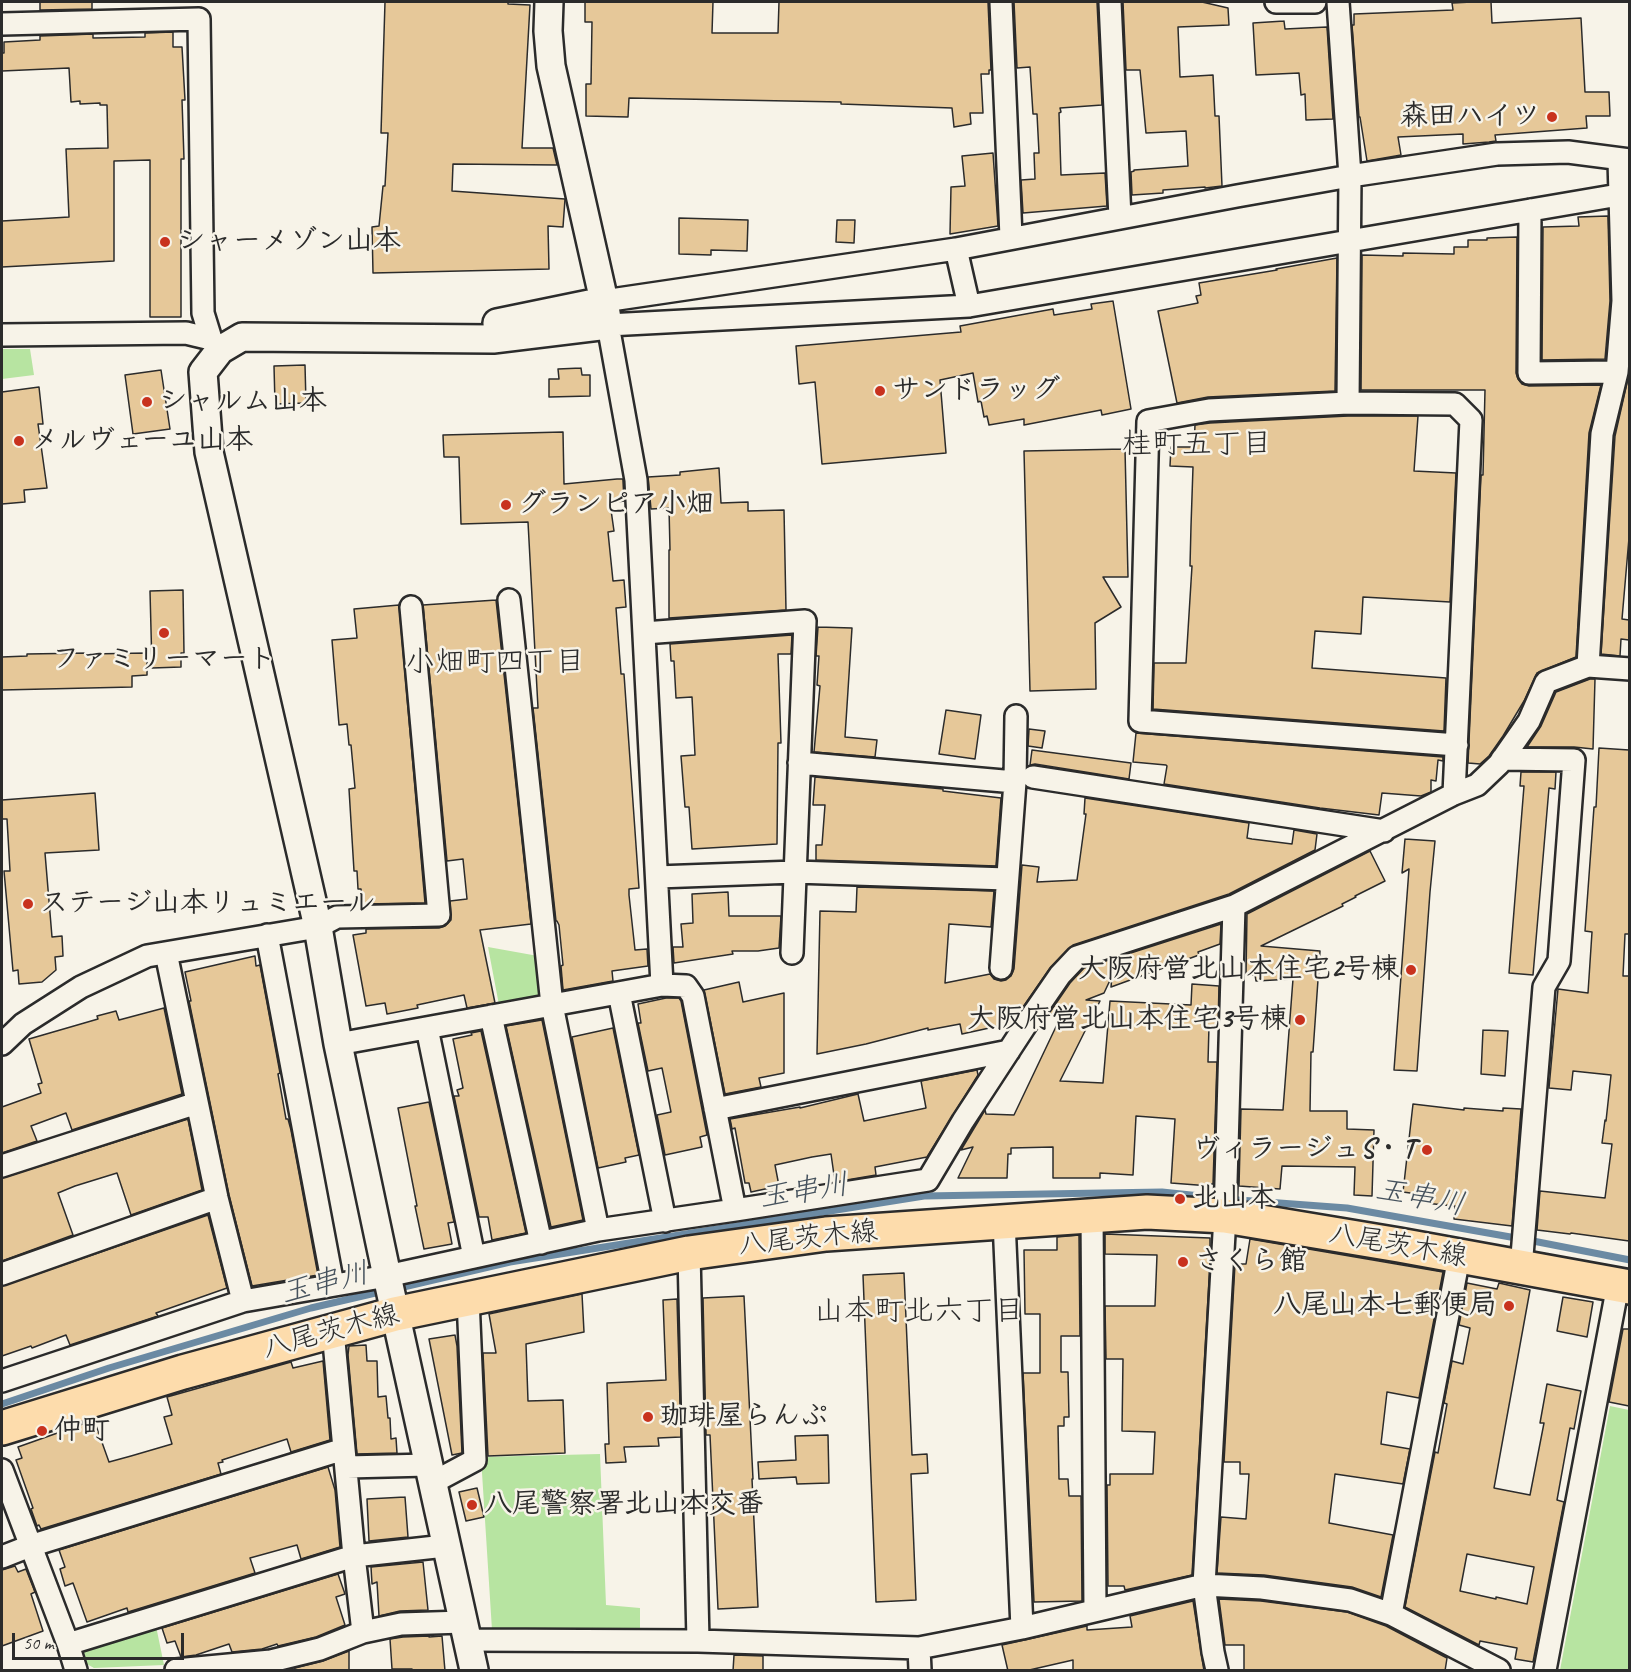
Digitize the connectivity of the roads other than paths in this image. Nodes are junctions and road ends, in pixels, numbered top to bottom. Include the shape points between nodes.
1 (549, 2) edge
2 (1001, 2) edge
3 (1110, 2) edge
4 (1276, 2) edge
5 (1316, 2) edge
6 (1338, 2) edge
7 (2, 24) edge
8 (1624, 160) edge
9 (1350, 176) junction
10 (1625, 194) edge
11 (1530, 210) junction
12 (1120, 218) junction
13 (1011, 237) junction
14 (1349, 240) junction
15 (956, 249) junction
16 (969, 306) junction
17 (606, 313) junction
18 (2, 335) edge
19 (216, 345) junction
20 (1617, 372) junction
21 (1348, 403) junction
22 (509, 600) dead end
23 (411, 607) dead end
24 (644, 633) junction
25 (1588, 666) junction
26 (1629, 669) edge
27 (1016, 716) dead end
28 (1456, 745) junction
29 (1502, 759) junction
30 (800, 763) junction
31 (1024, 780) junction
32 (1454, 794) junction
33 (1384, 831) junction
34 (795, 872) junction
35 (657, 877) junction
36 (1007, 879) junction
37 (1234, 906) junction
38 (318, 927) junction
39 (267, 935) junction
40 (792, 952) dead end
41 (166, 953) junction
42 (1001, 968) dead end
43 (663, 985) junction
44 (619, 993) junction
45 (552, 1005) junction
46 (491, 1016) junction
47 (427, 1028) junction
48 (2, 1044) edge
49 (338, 1044) junction
50 (1009, 1051) junction
51 (197, 1103) junction
52 (715, 1109) junction
53 (2, 1166) edge
54 (217, 1198) junction
55 (735, 1210) junction
56 (1092, 1215) junction
57 (1225, 1215) junction
58 (665, 1221) junction
59 (1004, 1221) junction
60 (598, 1230) junction
61 (541, 1243) junction
62 (1522, 1248) junction
63 (689, 1253) junction
64 (474, 1257) junction
65 (1459, 1257) junction
66 (2, 1274) edge
67 (387, 1277) junction
68 (333, 1285) junction
69 (1624, 1286) edge
70 (468, 1299) junction
71 (243, 1301) junction
72 (394, 1310) junction
73 (333, 1331) junction
74 (2, 1381) edge
75 (2, 1428) edge
76 (346, 1458) junction
77 (2, 1470) edge
78 (430, 1474) junction
79 (30, 1546) junction
80 (446, 1546) junction
81 (354, 1556) junction
82 (2, 1557) edge
83 (1204, 1585) junction
84 (1095, 1610) junction
85 (1392, 1614) junction
86 (1022, 1628) junction
87 (465, 1631) junction
88 (363, 1632) junction
89 (698, 1641) junction
90 (68, 1644) junction
91 (918, 1648) junction
92 (76, 1671) edge
93 (176, 1671) edge
94 (474, 1671) edge
95 (920, 1671) edge
96 (1217, 1671) edge
97 (1500, 1671) edge
98 (1545, 1671) edge

1 - 17 street via 550,66
2 - 13 street
3 - 12 street
4 - 5 street
6 - 9 street
7 - 19 street via 199,19 202,313
8 - 9 street via 1568,152 1497,154
8 - 10 street
9 - 12 street
9 - 14 street
10 - 11 street
10 - 20 street
11 - 14 street
11 - 20 street via 1530,373
12 - 13 street
13 - 15 street
14 - 16 street
14 - 21 street
15 - 16 street
15 - 17 street
16 - 17 street
17 - 19 street via 422,338 242,337
17 - 24 street via 636,480
18 - 19 street via 186,333
19 - 38 street via 203,372 209,452
20 - 25 street via 1602,434
21 - 28 street via 1455,404 1471,420
21 - 28 street via 1209,410 1148,421 1140,721
22 - 45 street
23 - 38 street via 439,915 337,917
24 - 30 street via 805,621
24 - 35 street
25 - 26 street
25 - 29 street via 1546,682 1529,722
27 - 31 street
28 - 32 street
29 - 32 street via 1477,785
29 - 62 street via 1574,760 1559,961 1544,987
30 - 31 street
30 - 34 street
31 - 33 street
31 - 36 street
32 - 33 street
33 - 37 street
34 - 35 street
34 - 36 street
34 - 40 street
35 - 43 street
36 - 42 street
37 - 50 street via 1077,957 1060,975
37 - 57 street
38 - 39 street
38 - 49 street
39 - 41 street
39 - 68 street
41 - 48 street via 147,956 81,987 23,1024
41 - 51 street
43 - 44 street
43 - 52 street via 686,986 693,996
44 - 45 street
44 - 58 street
45 - 46 street
45 - 60 street
46 - 47 street
46 - 61 street
47 - 49 street
47 - 64 street
49 - 67 street
50 - 52 street
50 - 55 street via 928,1180
51 - 53 street
51 - 54 street
52 - 55 street
54 - 66 street
54 - 71 street
55 - 58 street
56 - 57 main road, 八尾茨木線
56 - 59 main road, 八尾茨木線
56 - 84 street
57 - 65 main road, 八尾茨木線
57 - 83 street
58 - 60 street
59 - 63 main road, 八尾茨木線 via 826,1234
59 - 86 street
60 - 61 street
61 - 64 street
62 - 65 main road, 八尾茨木線
62 - 69 main road, 八尾茨木線
63 - 70 main road, 八尾茨木線
63 - 89 street
64 - 67 street
65 - 85 street
67 - 68 street
67 - 72 street
68 - 71 street
69 - 98 street
70 - 72 main road, 八尾茨木線
70 - 78 street via 475,1460
71 - 74 street
72 - 73 main road, 八尾茨木線
72 - 78 street
73 - 75 main road, 八尾茨木線
73 - 76 street
76 - 78 street
76 - 79 street
76 - 81 street
77 - 79 street
78 - 80 street
79 - 82 street
79 - 90 street
80 - 81 street
80 - 87 street
81 - 88 street
81 - 90 street
83 - 84 street
83 - 85 street via 1263,1588 1350,1600
83 - 96 street
84 - 86 street
85 - 97 street
86 - 91 street
87 - 88 street via 401,1624
87 - 89 street
87 - 94 street
88 - 93 street via 320,1649 271,1661
89 - 91 street
90 - 92 street
91 - 95 street

